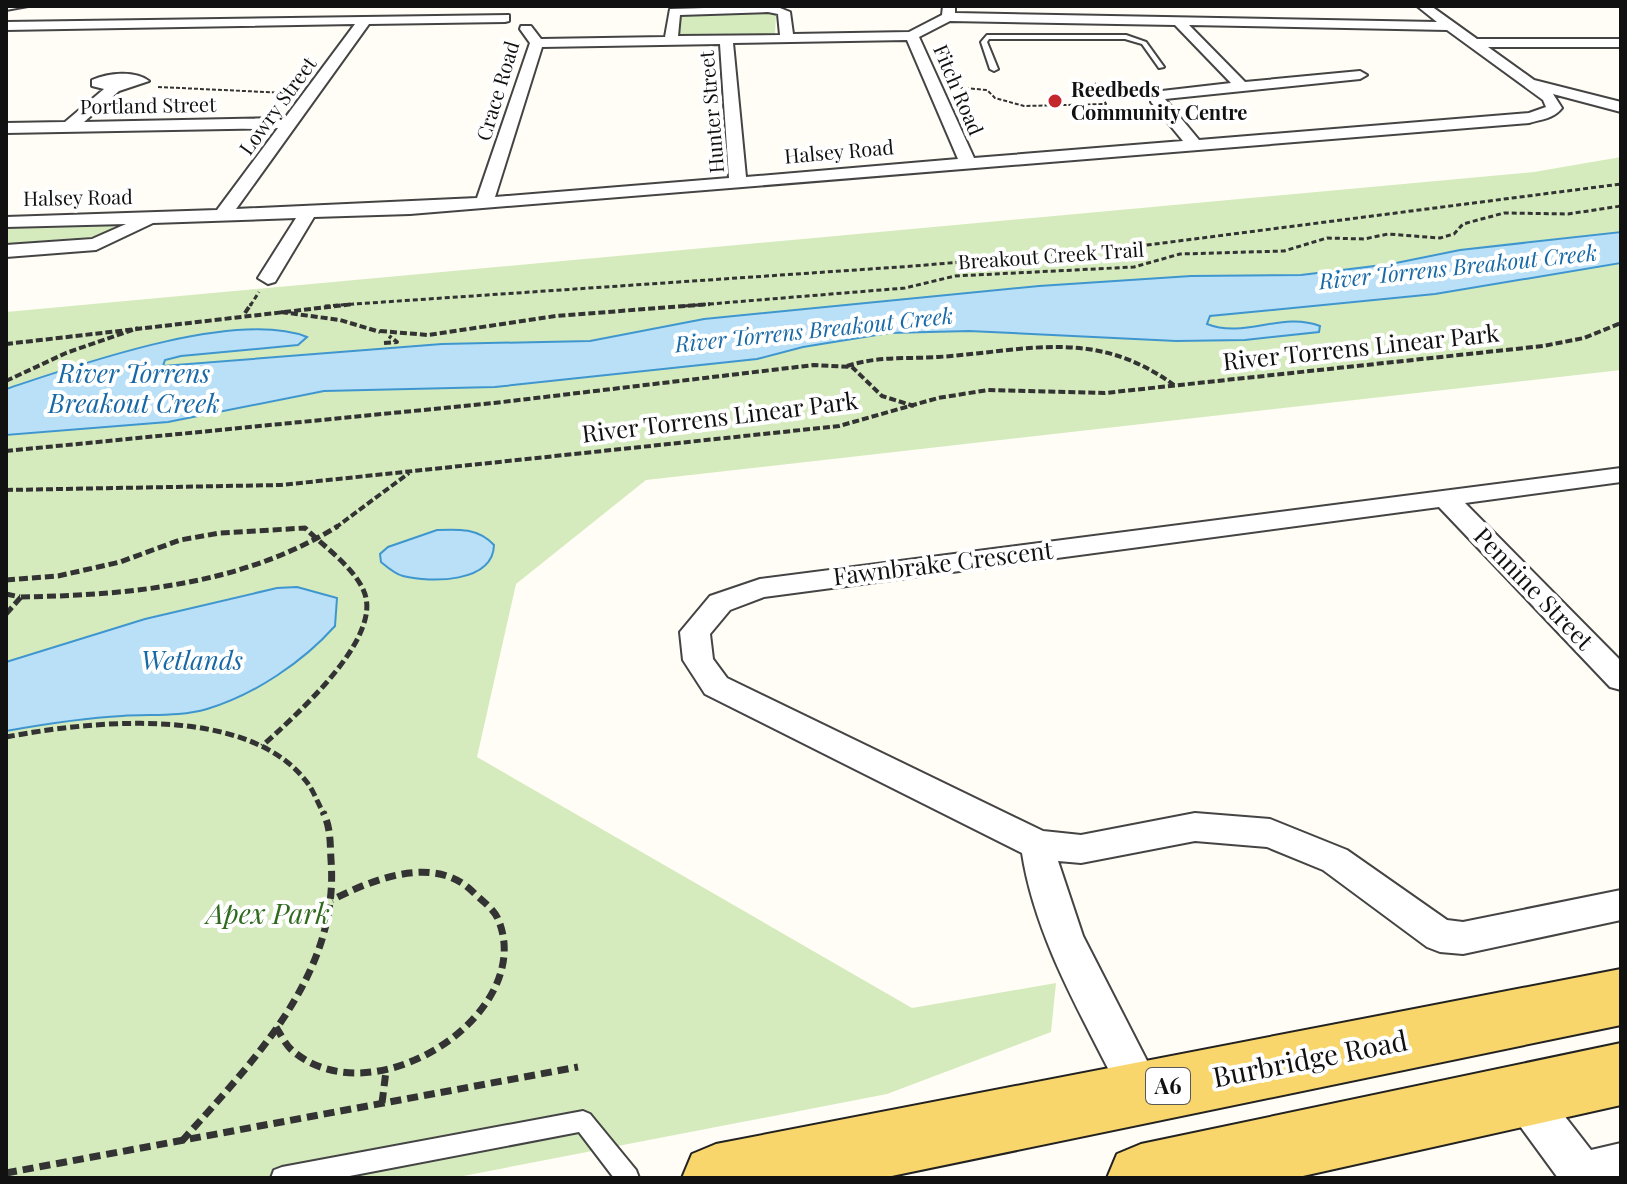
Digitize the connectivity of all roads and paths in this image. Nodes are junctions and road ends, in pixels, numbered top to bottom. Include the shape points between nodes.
1 (6, 6) edge
2 (22, 6) edge
3 (29, 6) edge
4 (1423, 6) edge
5 (507, 12) edge
6 (948, 12) edge
7 (1064, 19) junction
8 (365, 20) junction
9 (1178, 21) junction
10 (6, 24) edge
11 (1449, 26) junction
12 (912, 36) junction
13 (787, 37) junction
14 (1072, 37) junction
15 (726, 39) junction
16 (671, 40) junction
17 (537, 43) junction
18 (1472, 43) junction
19 (1621, 43) edge
20 (1161, 67) dead end
21 (994, 69) dead end
22 (1360, 75) dead end
23 (137, 83) joint
24 (1095, 83) dead end
25 (1530, 84) junction
26 (1241, 86) junction
27 (952, 87) dead end
28 (311, 94) junction
29 (1621, 109) edge
30 (1529, 118) junction
31 (290, 123) junction
32 (6, 128) edge
33 (68, 128) junction
34 (1196, 147) junction
35 (968, 163) junction
36 (738, 182) junction
37 (1621, 184) edge
38 (484, 203) junction
39 (1621, 206) edge
40 (308, 213) junction
41 (222, 216) junction
42 (151, 219) junction
43 (6, 222) edge
44 (6, 251) edge
45 (268, 278) dead end
46 (267, 311) junction
47 (153, 323) junction
48 (1621, 323) edge
49 (380, 331) junction
50 (384, 343) dead end
51 (6, 344) edge
52 (847, 366) junction
53 (6, 381) edge
54 (1175, 386) junction
55 (915, 406) junction
56 (6, 451) edge
57 (409, 473) junction
58 (1621, 475) edge
59 (6, 490) edge
60 (1445, 498) junction
61 (6, 580) edge
62 (6, 594) edge
63 (21, 597) junction
64 (6, 614) edge
65 (1621, 679) edge
66 (6, 737) edge
67 (262, 746) junction
68 (1038, 845) junction
69 (331, 900) junction
70 (1621, 905) edge
71 (1621, 997) edge
72 (276, 1027) junction
73 (578, 1067) dead end
74 (386, 1071) junction
75 (1621, 1074) edge
76 (1142, 1092) junction
77 (1524, 1097) junction
78 (382, 1103) junction
79 (182, 1141) junction
80 (1590, 1172) edge
81 (6, 1173) edge
82 (282, 1178) edge
83 (628, 1178) edge
84 (716, 1178) edge
85 (1141, 1178) edge

1 - 2 street
3 - 10 street
4 - 11 street, Halsey Road
5 - 8 street
5 - 17 street, Crace Road via 532,32
6 - 7 street
6 - 12 street, Fitch Road
7 - 9 street
7 - 14 lane
8 - 10 street
8 - 28 street, Lowry Street
9 - 11 street
9 - 26 street
11 - 18 street, Halsey Road
12 - 13 street
12 - 35 street, Fitch Road
13 - 15 street
13 - 16 street via 784,12 754,8 674,12
14 - 20 lane via 1137,40
14 - 21 lane via 987,37
15 - 16 street
15 - 36 street, Hunter Street
16 - 17 street
17 - 38 street, Crace Road
18 - 19 street
18 - 25 street, Halsey Road
22 - 26 street
23 - 28 path
23 - 33 street via 142,79 97,83 114,88
24 - 27 path via 1106,104 1008,106 987,90
25 - 29 street, Halsey Road
25 - 30 street, Halsey Road via 1554,108
26 - 34 street via 1158,95 1158,102
28 - 31 street, Lowry Street
29 - 30 street, Halsey Road
30 - 34 street, Halsey Road
31 - 33 street, Portland Street
31 - 41 street, Lowry Street
32 - 33 street, Portland Street
34 - 35 street, Halsey Road
35 - 36 street, Halsey Road
36 - 38 street, Halsey Road
37 - 46 path via 1124,248
38 - 40 street, Halsey Road
39 - 49 path, Breakout Creek Trail via 1568,214 1504,213 1463,224 1440,238 1327,238 1284,251 1180,254 1134,267 955,276 890,289 556,316 428,335
40 - 41 street, Halsey Road
40 - 45 street
41 - 42 street, Halsey Road
42 - 43 street, Halsey Road
42 - 44 street, Halsey Road via 96,244
46 - 47 path
46 - 49 path, Breakout Creek Trail
47 - 51 path
47 - 53 path via 66,353
48 - 54 path, River Torrens Linear Park via 1568,342
49 - 50 path via 397,342
52 - 54 path via 867,360 1063,346 1130,357
52 - 55 path via 882,396
52 - 56 path via 814,365
54 - 55 path, River Torrens Linear Park via 1105,393 988,390
55 - 57 path, River Torrens Linear Park via 839,426
57 - 59 path, River Torrens Linear Park via 281,485
57 - 63 path, bridge via 343,525 233,572 142,593
58 - 60 street, Fawnbrake Crescent
60 - 65 street, Pennine Street
60 - 68 street, Fawnbrake Crescent via 760,588 720,603 695,632 698,660 716,686
61 - 67 path via 58,576 220,533 305,528 353,577 366,598 365,616 333,675
62 - 63 path
63 - 64 path
66 - 67 path via 120,721 215,730
67 - 69 path via 292,765 319,800 335,861
68 - 70 street, Fawnbrake Crescent via 1081,849 1195,827 1270,833 1335,860 1440,936 1463,938
68 - 76 street via 1040,872 1079,965
69 - 72 path via 310,971
69 - 74 path via 377,879 434,874 480,893 496,911 504,932 499,982 485,1007 437,1051
71 - 76 main road, Burbridge Road / A6
72 - 74 path via 294,1052 316,1066 344,1073
72 - 79 path
73 - 78 path
74 - 78 path
75 - 77 main road
76 - 84 main road, Burbridge Road / A6
77 - 80 street
77 - 85 main road
78 - 79 path
79 - 81 path
82 - 83 lane via 583,1121

